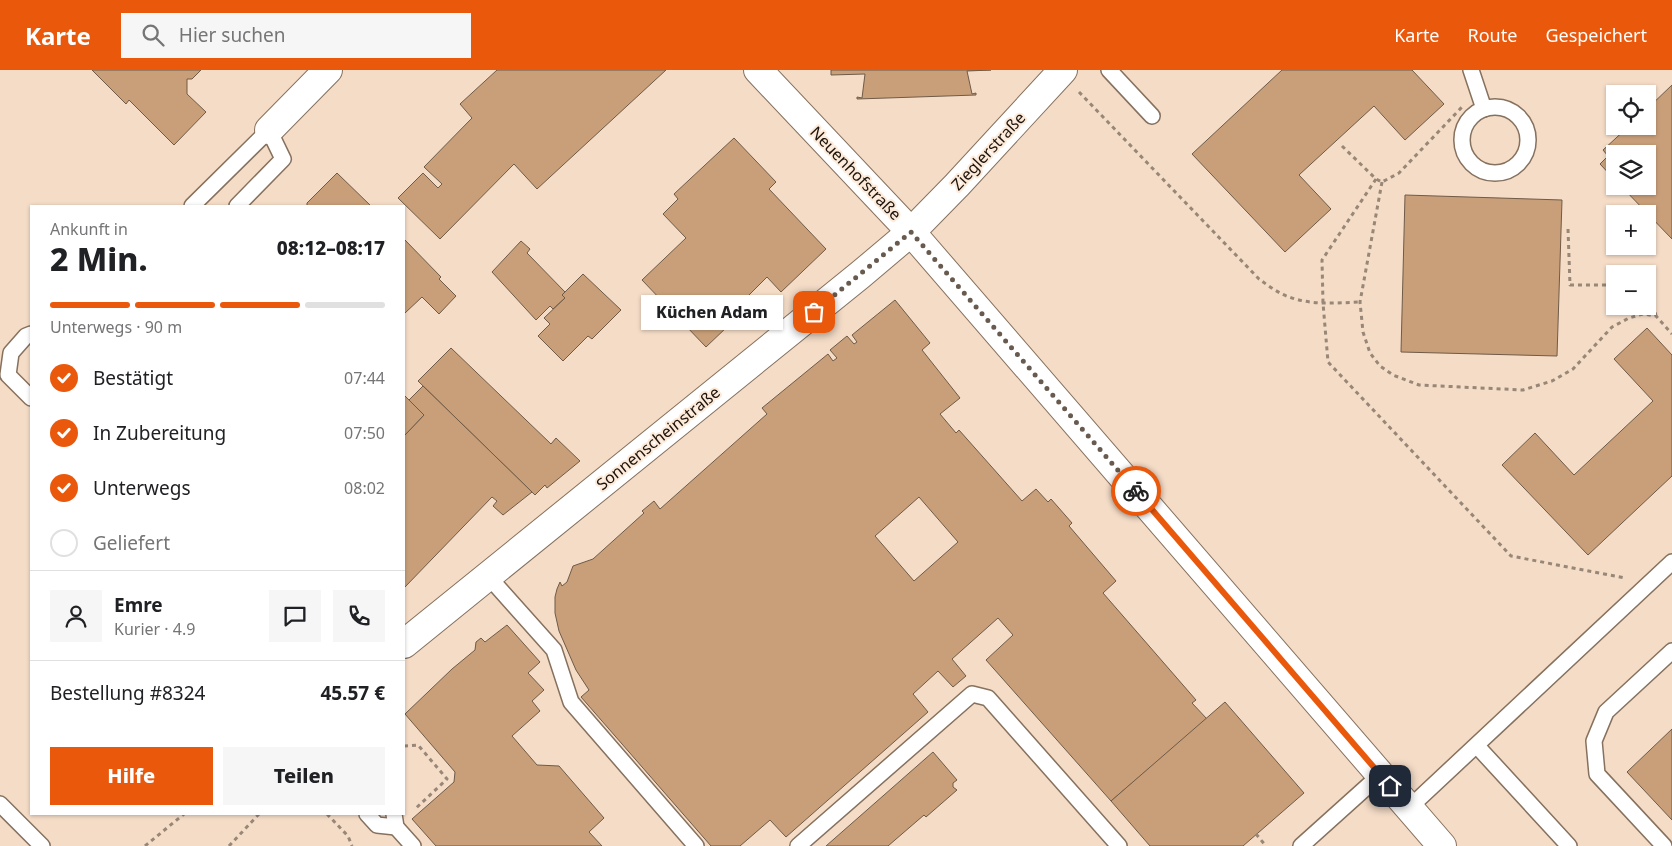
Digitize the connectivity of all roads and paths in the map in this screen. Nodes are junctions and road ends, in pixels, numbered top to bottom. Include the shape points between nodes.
1 (328, 70) edge
2 (758, 70) edge
3 (1109, 70) edge
4 (1471, 70) edge
5 (1062, 71) edge
6 (1478, 90) junction
7 (1484, 108) junction
8 (1152, 116) dead end
9 (269, 130) junction
10 (1342, 146) dead end
11 (1376, 179) junction
12 (1382, 182) junction
13 (193, 205) edge
14 (239, 205) edge
15 (1568, 228) dead end
16 (911, 232) junction
17 (1606, 285) edge
18 (1360, 302) junction
19 (1323, 303) junction
20 (1656, 316) joint
21 (30, 334) edge
22 (1672, 334) edge
23 (30, 397) edge
24 (1672, 562) edge
25 (488, 576) junction
26 (1650, 582) junction
27 (405, 643) edge
28 (1672, 650) edge
29 (405, 746) edge
30 (1477, 746) junction
31 (1380, 775) junction
32 (0, 804) edge
33 (1409, 808) junction
34 (405, 813) edge
35 (183, 815) edge
36 (258, 815) edge
37 (328, 815) edge
38 (368, 815) edge
39 (395, 821) edge
40 (1256, 834) dead end
41 (1110, 843) edge
42 (42, 846) edge
43 (145, 846) edge
44 (229, 846) edge
45 (352, 846) edge
46 (413, 846) edge
47 (696, 846) edge
48 (798, 846) edge
49 (1266, 846) edge
50 (1301, 846) edge
51 (1442, 846) edge
52 (1569, 846) edge
53 (1664, 846) edge

1 - 9 street
2 - 16 street, Neuenhofstraße
3 - 8 lane
4 - 6 lane
5 - 16 street, Zieglerstraße
5 - 19 path via 1259,279 1282,294 1304,302
6 - 7 lane
6 - 12 path via 1399,173
7 - 7 lane via 1506,109 1516,115 1528,136 1527,148 1518,164 1500,173 1474,166 1462,149 1464,127
9 - 13 lane
9 - 14 lane via 283,159
10 - 11 path
11 - 12 path
11 - 19 path via 1322,260
12 - 18 path
15 - 17 path via 1570,285
16 - 25 street, Sonnenscheinstraße
16 - 31 street, Neuenhofstraße
18 - 19 path
18 - 20 path via 1363,332 1370,353 1380,366 1418,385 1477,389 1523,390 1552,381 1573,369 1612,327 1643,314
19 - 26 path via 1328,362 1511,556
20 - 22 path
21 - 23 lane via 11,353 8,376
24 - 26 lane
25 - 27 street, Sonnenscheinstraße
25 - 47 lane via 554,650 571,702
26 - 30 lane
28 - 53 lane via 1606,712 1594,741 1597,774
29 - 34 path via 418,744 447,779
30 - 33 lane
30 - 52 lane
31 - 33 street, Neuenhofstraße
31 - 50 lane
32 - 42 lane
33 - 51 street, Neuenhofstraße
35 - 43 path
36 - 44 path
37 - 45 path via 348,836
38 - 39 lane via 377,825
39 - 46 lane
40 - 49 path
41 - 48 lane via 988,698 972,694

